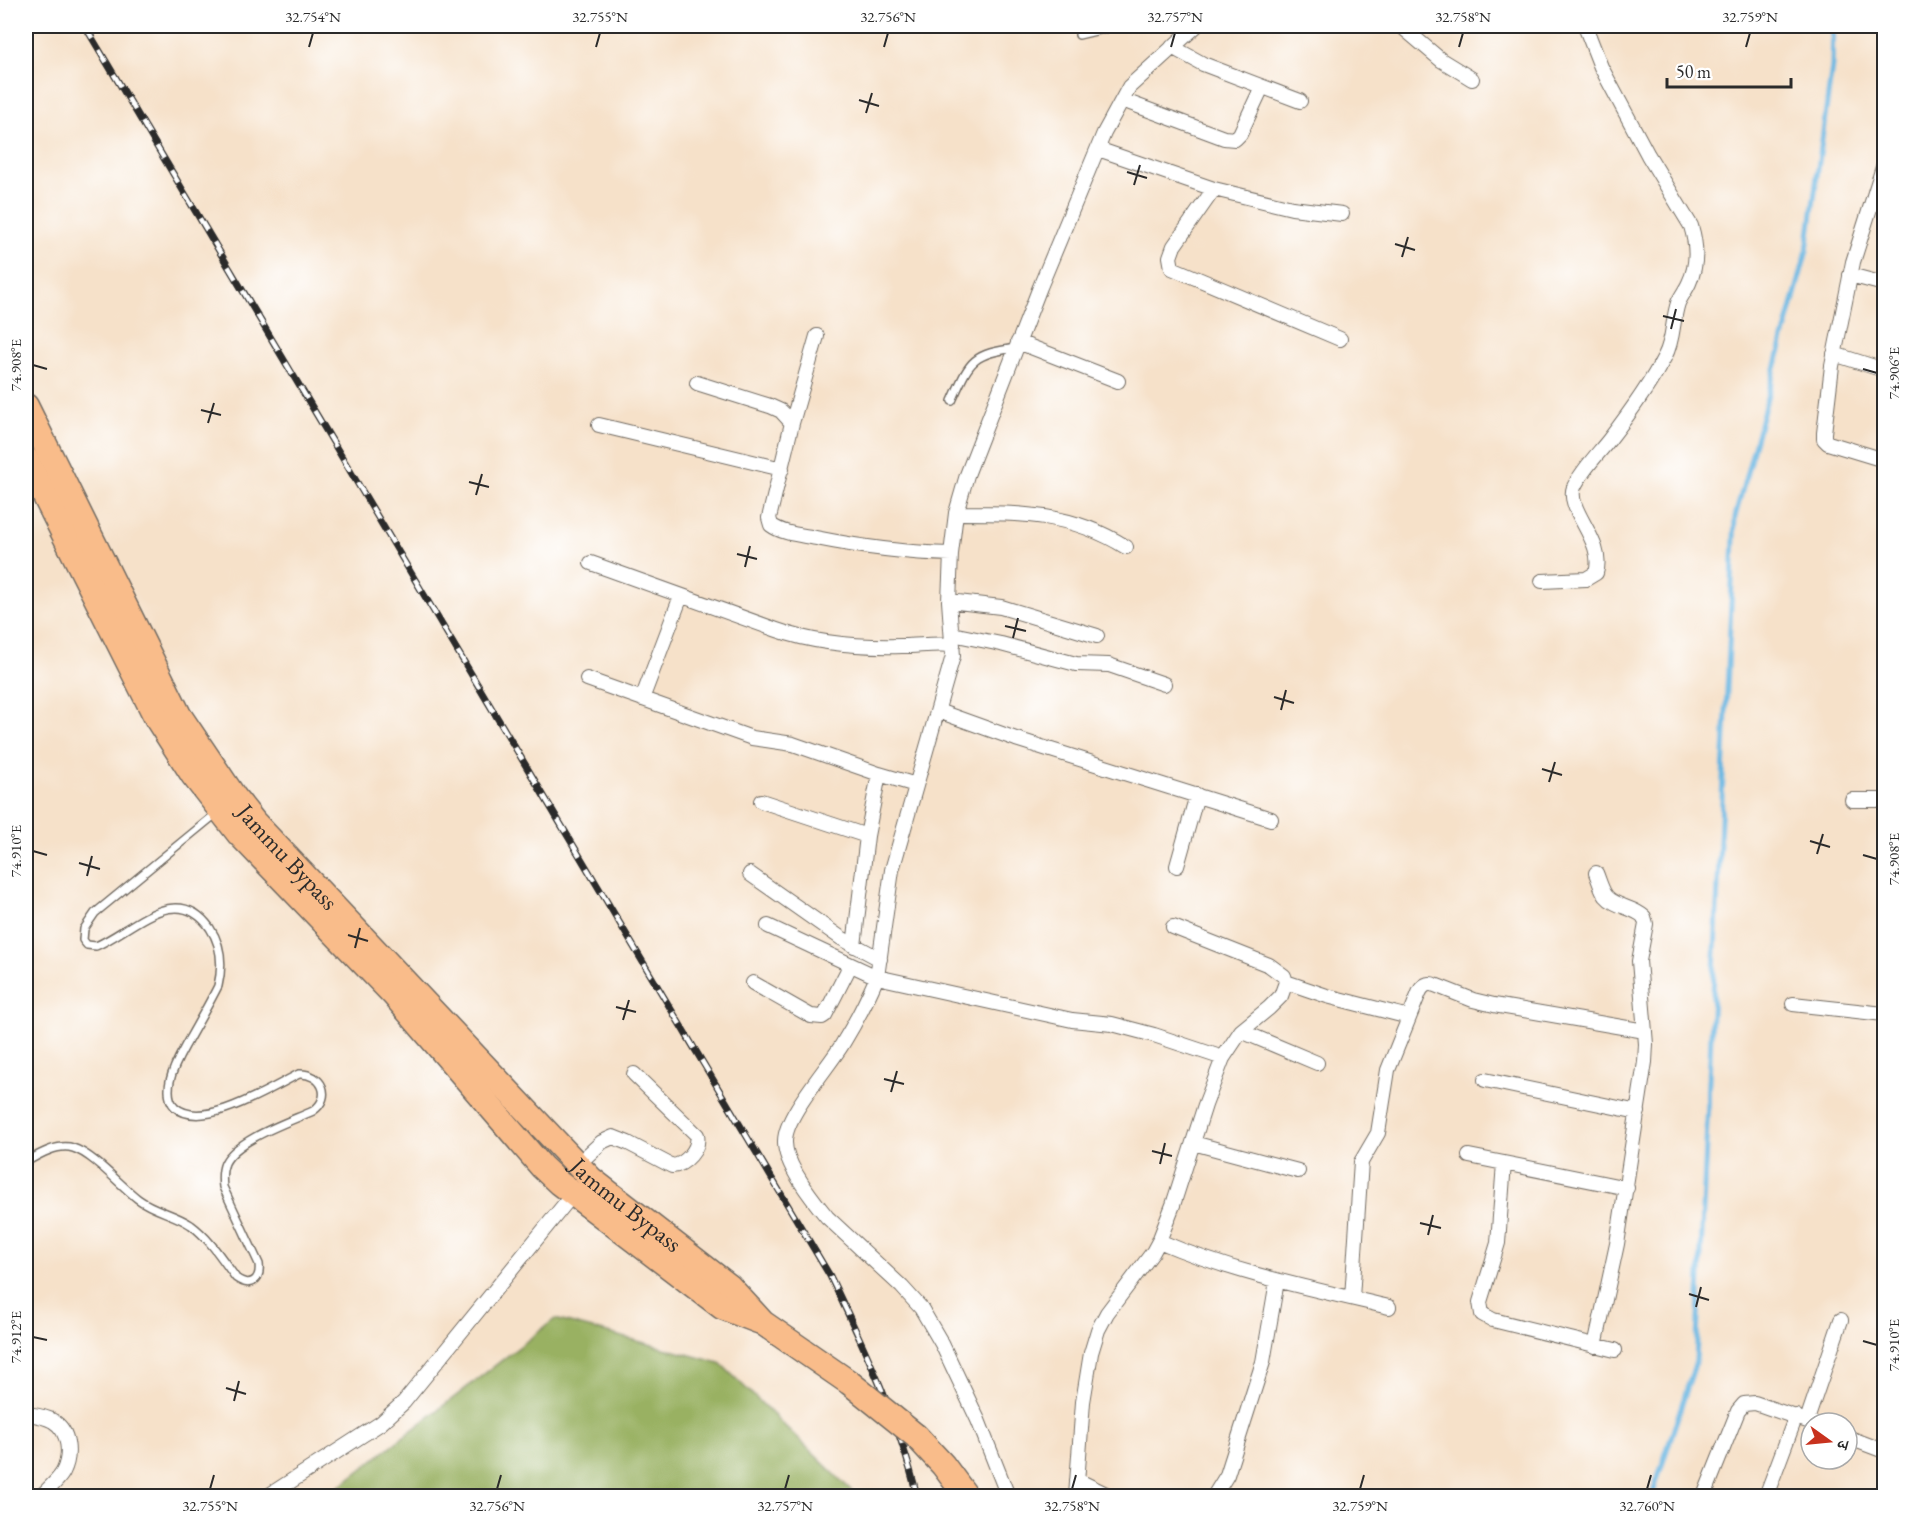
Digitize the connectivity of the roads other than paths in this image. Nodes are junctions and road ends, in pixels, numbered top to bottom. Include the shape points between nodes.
1 (1117, 26) edge
2 (1196, 26) edge
3 (1401, 26) edge
4 (1585, 26) edge
5 (1079, 35) dead end
6 (1172, 46) junction
7 (1472, 80) dead end
8 (1262, 87) junction
9 (1122, 100) junction
10 (1300, 101) dead end
11 (1098, 149) junction
12 (1884, 166) edge
13 (1214, 189) junction
14 (1342, 214) dead end
15 (1850, 275) junction
16 (1884, 284) edge
17 (817, 336) dead end
18 (1340, 339) dead end
19 (1017, 345) junction
20 (1834, 354) junction
21 (1884, 370) edge
22 (1118, 381) dead end
23 (697, 383) dead end
24 (952, 401) dead end
25 (26, 406) edge
26 (792, 423) junction
27 (599, 425) dead end
28 (26, 459) edge
29 (1884, 460) edge
30 (782, 468) junction
31 (956, 513) junction
32 (1126, 547) dead end
33 (945, 554) junction
34 (591, 563) dead end
35 (1542, 581) dead end
36 (681, 596) junction
37 (949, 601) junction
38 (1096, 636) dead end
39 (946, 642) junction
40 (587, 679) dead end
41 (1164, 684) dead end
42 (642, 699) junction
43 (938, 711) junction
44 (883, 776) junction
45 (909, 783) junction
46 (1197, 795) junction
47 (1852, 800) dead end
48 (1884, 800) edge
49 (761, 801) dead end
50 (228, 804) junction
51 (1271, 819) dead end
52 (867, 836) junction
53 (1177, 866) dead end
54 (1596, 873) dead end
55 (750, 874) dead end
56 (768, 926) dead end
57 (1173, 927) dead end
58 (855, 946) junction
59 (875, 956) junction
60 (862, 971) junction
61 (1286, 982) junction
62 (753, 983) dead end
63 (1793, 1004) dead end
64 (1884, 1014) edge
65 (1409, 1017) junction
66 (1240, 1031) junction
67 (1645, 1031) junction
68 (1223, 1058) junction
69 (1317, 1063) dead end
70 (634, 1074) dead end
71 (1485, 1080) dead end
72 (1638, 1112) junction
73 (1193, 1143) junction
74 (1468, 1156) dead end
75 (26, 1162) edge
76 (1504, 1163) junction
77 (577, 1165) junction
78 (1298, 1171) dead end
79 (1627, 1188) junction
80 (573, 1194) junction
81 (1159, 1241) junction
82 (1277, 1281) junction
83 (1352, 1298) junction
84 (1389, 1307) dead end
85 (1841, 1320) dead end
86 (763, 1323) junction
87 (1595, 1346) junction
88 (1615, 1350) dead end
89 (1808, 1411) edge
90 (26, 1414) edge
91 (1799, 1418) edge
92 (1799, 1432) edge
93 (1859, 1442) edge
94 (1884, 1451) edge
95 (1077, 1480) junction
96 (41, 1497) edge
97 (268, 1497) edge
98 (966, 1497) edge
99 (1008, 1497) edge
100 (1076, 1497) edge
101 (1110, 1497) edge
102 (1214, 1497) edge
103 (1704, 1497) edge
104 (1766, 1497) edge

1 - 5 lane
2 - 6 street
3 - 7 street via 1422,46
4 - 35 street via 1648,155 1691,226 1696,264 1677,307 1667,354 1573,492 1597,550 1596,573 1580,580
6 - 8 street via 1203,64
6 - 9 street via 1129,87
8 - 9 street via 1235,139
8 - 10 street
9 - 11 street
11 - 13 street
11 - 19 street
12 - 15 street
13 - 14 street via 1292,208
13 - 18 street via 1174,246 1172,268
15 - 16 street
15 - 20 street
17 - 26 street
19 - 22 street
19 - 24 lane via 975,359
19 - 31 street
20 - 21 street
20 - 29 street via 1824,439
23 - 26 street via 770,405
25 - 50 highway, Jammu Bypass via 179,716
26 - 30 street
27 - 30 street
28 - 50 highway, Jammu Bypass via 157,719 194,775
30 - 33 street via 769,518 775,528 863,547
31 - 32 street via 1026,514 1073,522 1093,528
31 - 33 street
33 - 37 street
34 - 36 street
36 - 39 street via 805,639 903,646
36 - 42 street
37 - 38 street via 1001,607
37 - 39 street
39 - 41 street via 1001,644 1076,664 1108,665
39 - 43 street via 950,668
40 - 42 street
42 - 44 street via 752,738 793,744
43 - 45 street
43 - 46 street
44 - 45 street
44 - 52 street
45 - 59 street
46 - 51 street
46 - 53 street
47 - 48 street
49 - 52 street
50 - 75 lane via 95,913 84,929 83,940 96,946 151,913 180,908 205,922 216,937 221,973 218,986 170,1080 170,1101 178,1109 187,1114 211,1113 299,1074 309,1074 322,1087 324,1099 320,1106 258,1135 225,1162 223,1186 259,1264 258,1278 247,1283 240,1281 210,1242 190,1224 144,1203 73,1148 52,1150
50 - 77 highway, Jammu Bypass via 254,822
50 - 80 highway, Jammu Bypass via 239,834 394,995 542,1167
52 - 58 street
54 - 67 street via 1607,897 1644,917 1639,961
55 - 58 street
56 - 60 street
57 - 61 street via 1269,965
58 - 59 street
59 - 60 street
60 - 62 street via 822,1017 811,1016
60 - 68 street via 1072,1020 1112,1024
60 - 99 street via 860,1014 792,1118 784,1141 786,1152 817,1205 921,1308 978,1420
61 - 65 street
61 - 66 street via 1281,996
63 - 64 street
65 - 67 street via 1421,988 1431,984 1494,1005
65 - 83 street via 1388,1070 1378,1133 1360,1162
66 - 68 street
66 - 69 street
67 - 72 street
68 - 73 street
70 - 77 street via 697,1135 695,1150 679,1165 672,1166 613,1137
71 - 72 street
72 - 79 street
73 - 78 street
73 - 81 street
74 - 76 street
76 - 79 street
76 - 87 street via 1498,1244 1480,1302 1482,1314
77 - 86 highway, Jammu Bypass via 730,1287
79 - 87 street
80 - 86 highway, Jammu Bypass via 722,1307
80 - 97 street via 392,1414
81 - 82 street
81 - 95 street via 1098,1330 1083,1402
82 - 83 street
82 - 102 street via 1263,1362 1227,1475
83 - 84 street
85 - 89 street
86 - 98 highway, Jammu Bypass, bridge via 850,1383 916,1436 944,1465
87 - 88 street
90 - 96 street via 53,1421 67,1440 63,1472
91 - 103 street via 1755,1403 1744,1404
92 - 104 street
93 - 94 street
95 - 100 street
95 - 101 street

